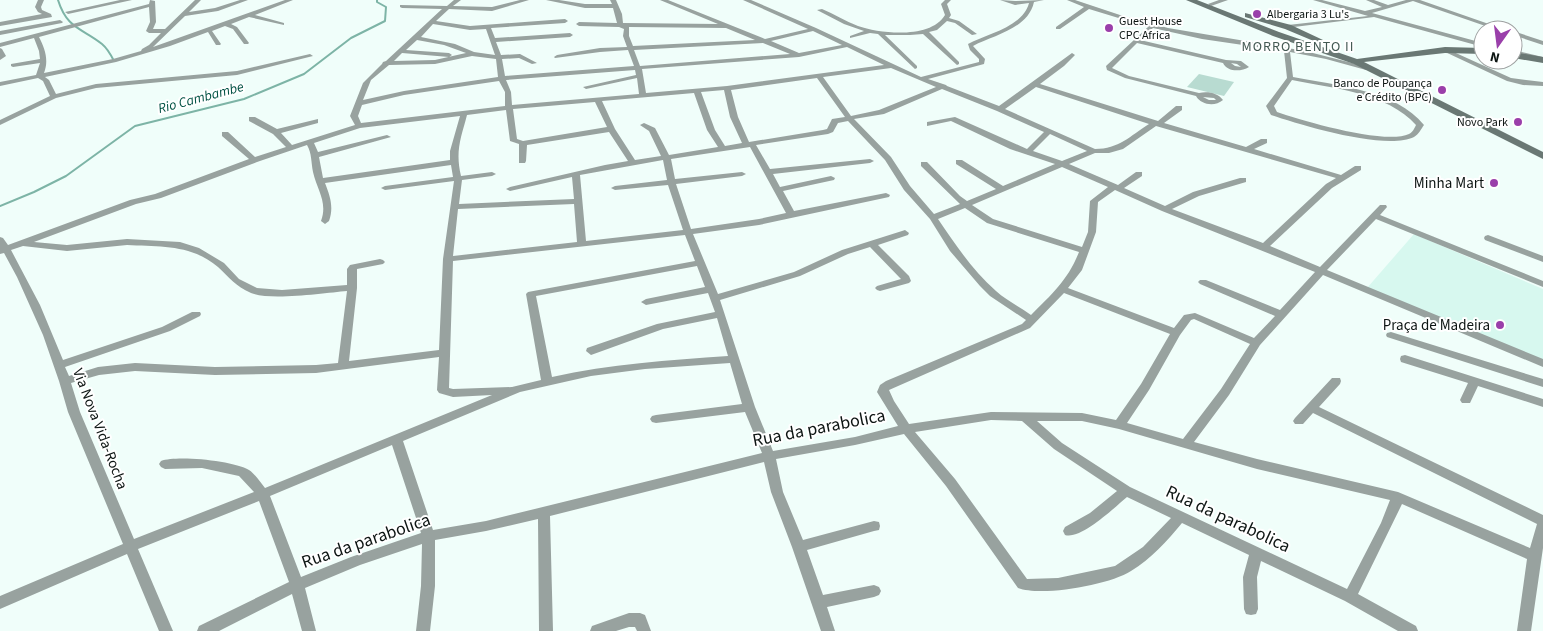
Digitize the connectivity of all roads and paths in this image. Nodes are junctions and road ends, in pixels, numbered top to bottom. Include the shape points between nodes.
1 (41, 0) edge
2 (91, 0) edge
3 (129, 0) edge
4 (198, 0) edge
5 (245, 0) edge
6 (290, 0) edge
7 (526, 0) edge
8 (549, 0) edge
9 (583, 0) edge
10 (664, 0) edge
11 (746, 0) edge
12 (948, 0) edge
13 (1003, 0) edge
14 (1041, 0) edge
15 (1070, 0) edge
16 (1190, 0) edge
17 (1198, 0) edge
18 (1225, 0) edge
19 (1316, 0) edge
20 (1369, 0) edge
21 (1413, 0) edge
22 (457, 1) edge
23 (1032, 1) edge
24 (152, 3) edge
25 (402, 3) edge
26 (614, 3) edge
27 (1211, 4) junction
28 (94, 6) junction
29 (576, 6) junction
30 (1088, 7) junction
31 (1388, 7) junction
32 (449, 8) junction
33 (820, 10) dead end
34 (68, 12) dead end
35 (1365, 13) junction
36 (186, 14) junction
37 (248, 14) junction
38 (48, 15) junction
39 (1377, 16) junction
40 (947, 19) junction
41 (565, 20) dead end
42 (1473, 20) edge
43 (60, 22) junction
44 (432, 22) junction
45 (536, 22) junction
46 (224, 23) junction
47 (1278, 23) junction
48 (0, 24) edge
49 (282, 24) dead end
50 (579, 24) dead end
51 (620, 25) junction
52 (728, 26) junction
53 (1152, 26) junction
54 (488, 27) junction
55 (1288, 27) junction
56 (1058, 28) dead end
57 (1261, 28) junction
58 (66, 29) junction
59 (814, 29) junction
60 (209, 30) junction
61 (168, 31) junction
62 (870, 31) junction
63 (924, 31) junction
64 (880, 32) junction
65 (0, 33) edge
66 (974, 34) dead end
67 (570, 35) dead end
68 (36, 36) junction
69 (1523, 36) edge
70 (540, 37) junction
71 (852, 37) dead end
72 (416, 38) junction
73 (493, 40) junction
74 (765, 41) junction
75 (1136, 41) junction
76 (1313, 42) junction
77 (1473, 42) edge
78 (246, 43) dead end
79 (1543, 43) edge
80 (218, 44) dead end
81 (0, 45) edge
82 (849, 45) junction
83 (0, 50) edge
84 (632, 50) junction
85 (1445, 50) junction
86 (400, 51) junction
87 (1287, 51) junction
88 (1473, 51) edge
89 (139, 53) junction
90 (472, 54) junction
91 (1307, 54) junction
92 (450, 55) dead end
93 (799, 55) junction
94 (1072, 55) dead end
95 (1523, 55) edge
96 (310, 56) dead end
97 (557, 56) dead end
98 (591, 56) dead end
99 (499, 57) junction
100 (0, 58) edge
101 (1361, 60) junction
102 (1543, 60) edge
103 (43, 61) junction
104 (1227, 62) dead end
105 (385, 63) junction
106 (957, 63) dead end
107 (534, 64) dead end
108 (892, 66) junction
109 (915, 67) dead end
110 (638, 68) junction
111 (1382, 73) junction
112 (818, 75) junction
113 (39, 76) junction
114 (639, 76) junction
115 (1290, 78) junction
116 (920, 79) junction
117 (502, 80) junction
118 (9, 82) junction
119 (607, 83) junction
120 (0, 84) edge
121 (1035, 84) junction
122 (1543, 84) edge
123 (944, 86) junction
124 (586, 87) dead end
125 (727, 88) junction
126 (697, 92) junction
127 (644, 95) junction
128 (1199, 96) dead end
129 (54, 97) junction
130 (610, 99) junction
131 (598, 100) junction
132 (360, 103) junction
133 (509, 107) junction
134 (1179, 108) dead end
135 (1000, 109) junction
136 (1117, 111) junction
137 (464, 112) junction
138 (849, 118) junction
139 (1108, 118) dead end
140 (252, 120) dead end
141 (315, 121) dead end
142 (0, 123) edge
143 (1157, 123) junction
144 (930, 124) dead end
145 (644, 125) dead end
146 (359, 126) junction
147 (611, 129) junction
148 (1050, 130) junction
149 (276, 132) junction
150 (225, 134) dead end
151 (387, 137) dead end
152 (1264, 141) dead end
153 (309, 142) junction
154 (523, 143) junction
155 (749, 144) junction
156 (291, 148) junction
157 (723, 149) junction
158 (1247, 150) junction
159 (1029, 151) junction
160 (1094, 151) junction
161 (316, 155) junction
162 (1543, 155) edge
163 (667, 159) junction
164 (254, 160) junction
165 (522, 161) dead end
166 (870, 161) dead end
167 (454, 162) junction
168 (959, 162) dead end
169 (633, 163) junction
170 (924, 164) dead end
171 (1062, 164) junction
172 (1358, 168) dead end
173 (768, 172) junction
174 (492, 174) dead end
175 (576, 174) junction
176 (742, 174) dead end
177 (1139, 174) dead end
178 (1340, 177) junction
179 (831, 178) dead end
180 (458, 179) junction
181 (1243, 180) dead end
182 (321, 181) junction
183 (671, 181) junction
184 (1117, 187) junction
185 (385, 188) dead end
186 (615, 188) dead end
187 (510, 189) dead end
188 (1002, 189) junction
189 (778, 190) junction
190 (886, 195) dead end
191 (579, 201) junction
192 (966, 205) junction
193 (455, 207) junction
194 (1383, 207) dead end
195 (1165, 209) junction
196 (792, 214) junction
197 (1375, 216) junction
198 (933, 218) junction
199 (325, 221) dead end
200 (688, 232) junction
201 (905, 233) dead end
202 (1488, 238) dead end
203 (21, 243) junction
204 (872, 244) junction
205 (582, 245) junction
206 (2, 247) edge
207 (1264, 247) junction
208 (1085, 252) junction
209 (448, 259) junction
210 (1543, 259) edge
211 (380, 262) dead end
212 (699, 263) junction
213 (1321, 271) junction
214 (1202, 282) dead end
215 (1543, 284) edge
216 (352, 288) junction
217 (880, 288) dead end
218 (1062, 289) junction
219 (713, 294) junction
220 (646, 302) dead end
221 (196, 314) dead end
222 (721, 314) junction
223 (1282, 315) junction
224 (1032, 320) junction
225 (1176, 333) junction
226 (1391, 335) dead end
227 (1256, 343) junction
228 (591, 351) dead end
229 (445, 353) junction
230 (734, 358) junction
231 (1405, 359) dead end
232 (1543, 363) edge
233 (59, 365) junction
234 (343, 366) junction
235 (66, 381) junction
236 (1336, 381) dead end
237 (1475, 381) junction
238 (547, 382) junction
239 (1543, 383) edge
240 (517, 389) junction
241 (1466, 400) dead end
242 (1543, 403) edge
243 (749, 407) junction
244 (1312, 408) junction
245 (1024, 416) junction
246 (656, 419) dead end
247 (1299, 420) dead end
248 (1119, 425) junction
249 (905, 430) junction
250 (396, 438) junction
251 (1186, 444) junction
252 (768, 456) junction
253 (166, 464) dead end
254 (1126, 491) junction
255 (263, 494) junction
256 (1398, 497) junction
257 (544, 512) junction
258 (1180, 518) junction
259 (1543, 521) edge
260 (1543, 525) edge
261 (874, 526) dead end
262 (1070, 531) dead end
263 (429, 536) junction
264 (131, 546) junction
265 (799, 548) junction
266 (1256, 554) junction
267 (1534, 556) junction
268 (298, 585) junction
269 (874, 590) dead end
270 (1350, 597) junction
271 (819, 602) junction
272 (0, 603) edge
273 (1251, 609) dead end
274 (166, 631) edge
275 (204, 631) edge
276 (309, 631) edge
277 (423, 631) edge
278 (546, 631) edge
279 (597, 631) edge
280 (644, 631) edge
281 (828, 631) edge
282 (1411, 631) edge
283 (1524, 631) edge

1 - 38 street via 38,9
2 - 28 street
3 - 28 street
4 - 36 street
5 - 36 street via 216,10
6 - 37 street
7 - 32 street via 498,8
8 - 29 street
9 - 29 street
10 - 52 street
11 - 59 street
12 - 40 street via 944,4
13 - 23 street via 1016,3
14 - 23 street
15 - 30 street
16 - 57 main road
17 - 27 main road
18 - 27 street
19 - 35 street
20 - 31 street
21 - 31 street
21 - 42 street
22 - 25 street
22 - 32 street
23 - 116 street via 1031,8 1003,31 970,45 982,62
24 - 58 street
24 - 61 street via 153,22 148,31
25 - 32 street
26 - 29 street
26 - 51 street
27 - 47 main road
28 - 34 street
30 - 53 street
30 - 56 street
31 - 35 street
32 - 44 street
33 - 62 street
35 - 39 street
36 - 61 street
37 - 46 street
37 - 49 street
38 - 43 street
38 - 48 street
39 - 55 street
39 - 77 street
40 - 63 street via 939,26
40 - 66 street
41 - 45 street
43 - 58 street
43 - 65 street
44 - 54 street via 463,28
44 - 72 street
45 - 54 street
45 - 70 street
46 - 60 street
46 - 78 street via 235,28
47 - 55 main road
47 - 57 main road via 1282,29
50 - 51 street
51 - 52 street
51 - 84 street via 627,28 626,36
52 - 74 street
53 - 75 street
53 - 87 street
54 - 73 street
55 - 76 main road
57 - 76 main road via 1300,42
58 - 68 street
59 - 74 street
59 - 82 street
60 - 80 street
60 - 89 street
61 - 89 street
62 - 64 street
62 - 71 street
63 - 64 street via 906,34
63 - 106 street
64 - 109 street
67 - 70 street
68 - 81 street
68 - 103 street
69 - 79 street
70 - 73 street
72 - 86 street
72 - 90 street via 440,41
73 - 99 street
74 - 84 street
74 - 93 street
75 - 104 street
75 - 128 street via 1109,66 1112,72
76 - 91 street via 1322,53
76 - 101 main road
76 - 111 main road
82 - 93 street
82 - 108 street
83 - 100 street
84 - 97 street via 581,51
84 - 98 street
84 - 110 street
85 - 88 main road
85 - 101 main road
85 - 122 street via 1509,80
86 - 92 street
86 - 105 street
87 - 91 street
87 - 115 street
89 - 113 street
90 - 99 street
90 - 105 street via 435,62
91 - 111 street
93 - 110 street
94 - 121 street
95 - 102 main road
96 - 129 street via 237,73 96,86
99 - 107 street via 520,56
99 - 117 street
101 - 162 main road
103 - 113 street via 44,68
103 - 118 street via 13,68
105 - 132 street via 363,87
108 - 112 street
108 - 116 street
110 - 114 street
110 - 117 street
111 - 162 main road
112 - 125 street
112 - 138 street
113 - 118 street
113 - 129 street via 46,80
114 - 119 street
114 - 127 street
115 - 115 street via 1270,106 1274,113 1384,139 1411,136 1420,125 1408,112 1385,101
116 - 123 street
117 - 132 street via 448,82
117 - 133 street via 508,92
118 - 120 street
119 - 124 street
119 - 130 street
121 - 135 street
121 - 136 street
123 - 135 street
123 - 138 street via 893,108
125 - 126 street
125 - 155 street via 734,117
126 - 127 street
126 - 157 street via 711,130
127 - 130 street
129 - 142 street
130 - 131 street
131 - 133 street
131 - 147 street
132 - 146 street via 354,116
133 - 137 street
133 - 154 street via 514,141
134 - 143 street
135 - 148 street
136 - 139 street
136 - 143 street
137 - 146 street
137 - 167 street
138 - 155 street via 833,122 830,130 825,132
138 - 198 street via 888,159
140 - 149 street
141 - 149 street
143 - 158 street
143 - 160 street via 1120,148
144 - 159 street via 952,119
145 - 163 street via 652,130
146 - 153 street
147 - 154 street
147 - 169 street
148 - 159 street
148 - 160 street
149 - 156 street
150 - 164 street
151 - 161 street
152 - 158 street
153 - 156 street
153 - 161 street
154 - 165 street
155 - 157 street
155 - 173 street
156 - 164 street
157 - 163 street
158 - 178 street
159 - 171 street
160 - 171 street
161 - 182 street via 317,175
163 - 169 street
163 - 183 street
164 - 203 street
166 - 173 street
167 - 180 street
167 - 182 street
168 - 188 street
169 - 175 street
170 - 192 street
171 - 184 street
171 - 188 street
172 - 178 street
173 - 189 street
174 - 180 street
175 - 187 street
175 - 191 street
176 - 183 street
177 - 184 street
178 - 207 street
179 - 189 street
180 - 185 street
180 - 193 street
181 - 195 street via 1196,194
182 - 199 street via 329,207
183 - 186 street
183 - 200 street
184 - 195 street
184 - 208 street via 1094,201 1092,232
188 - 192 street
189 - 196 street
190 - 196 street
191 - 193 street
191 - 205 street
192 - 198 street
192 - 208 street via 990,221
193 - 209 street
194 - 197 street
195 - 207 street
196 - 200 street
197 - 213 street
197 - 215 street
198 - 224 street via 983,284
200 - 205 street
200 - 212 street
201 - 204 street
202 - 210 street
203 - 206 street
203 - 216 street via 67,248 127,242 180,245 213,260 236,281 255,291 282,293
204 - 217 street via 906,278 906,281
204 - 219 street via 845,252 797,274
205 - 209 street
206 - 233 street, Via Nova Vida-Rocha via 14,258 46,327
207 - 213 street
208 - 218 street
209 - 229 street
211 - 216 street via 353,267
212 - 219 street
212 - 238 street via 531,294
213 - 223 street
213 - 232 street
214 - 223 street
216 - 234 street
218 - 224 street
218 - 225 street
219 - 220 street
219 - 222 street
221 - 233 street via 156,332
222 - 228 street via 661,326
222 - 230 street
223 - 227 street
224 - 249 street via 1016,332 884,388 882,392
225 - 227 street via 1188,317 1195,316
225 - 248 street
226 - 239 street
227 - 251 street
229 - 234 street
229 - 240 street via 443,390
230 - 238 street via 645,365
230 - 243 street
231 - 237 street
233 - 235 street, Via Nova Vida-Rocha
234 - 235 street via 215,371 135,366 98,371
235 - 264 street, Via Nova Vida-Rocha via 74,412
236 - 244 street
237 - 241 street
237 - 242 street
238 - 240 street
240 - 250 street
243 - 246 street
243 - 252 street
244 - 247 street
244 - 259 street
245 - 248 street via 1082,417
245 - 249 street, Rua da parabolica via 991,416
245 - 254 street, Rua da parabolica via 1058,446
248 - 251 street
249 - 252 street, Rua da parabolica
249 - 258 street via 940,469 1023,584 1029,587 1067,583 1123,569 1147,553
250 - 255 street
250 - 263 street
251 - 256 street
252 - 257 street, Rua da parabolica
252 - 265 street
253 - 255 street via 202,463 241,472
254 - 258 street, Rua da parabolica
254 - 262 street via 1095,517
255 - 264 street
255 - 268 street
256 - 267 street
256 - 270 street via 1390,522 1366,561
257 - 263 street, Rua da parabolica
257 - 278 street
258 - 266 street, Rua da parabolica
260 - 267 street
261 - 265 street
263 - 268 street, Rua da parabolica
263 - 277 street
264 - 272 street
264 - 274 street, Via Nova Vida-Rocha
265 - 271 street
266 - 270 street, Rua da parabolica
266 - 273 street via 1250,577
267 - 283 street
268 - 275 street, Rua da parabolica
268 - 276 street
269 - 271 street
270 - 282 street, Rua da parabolica
271 - 281 street
279 - 280 street via 638,620

